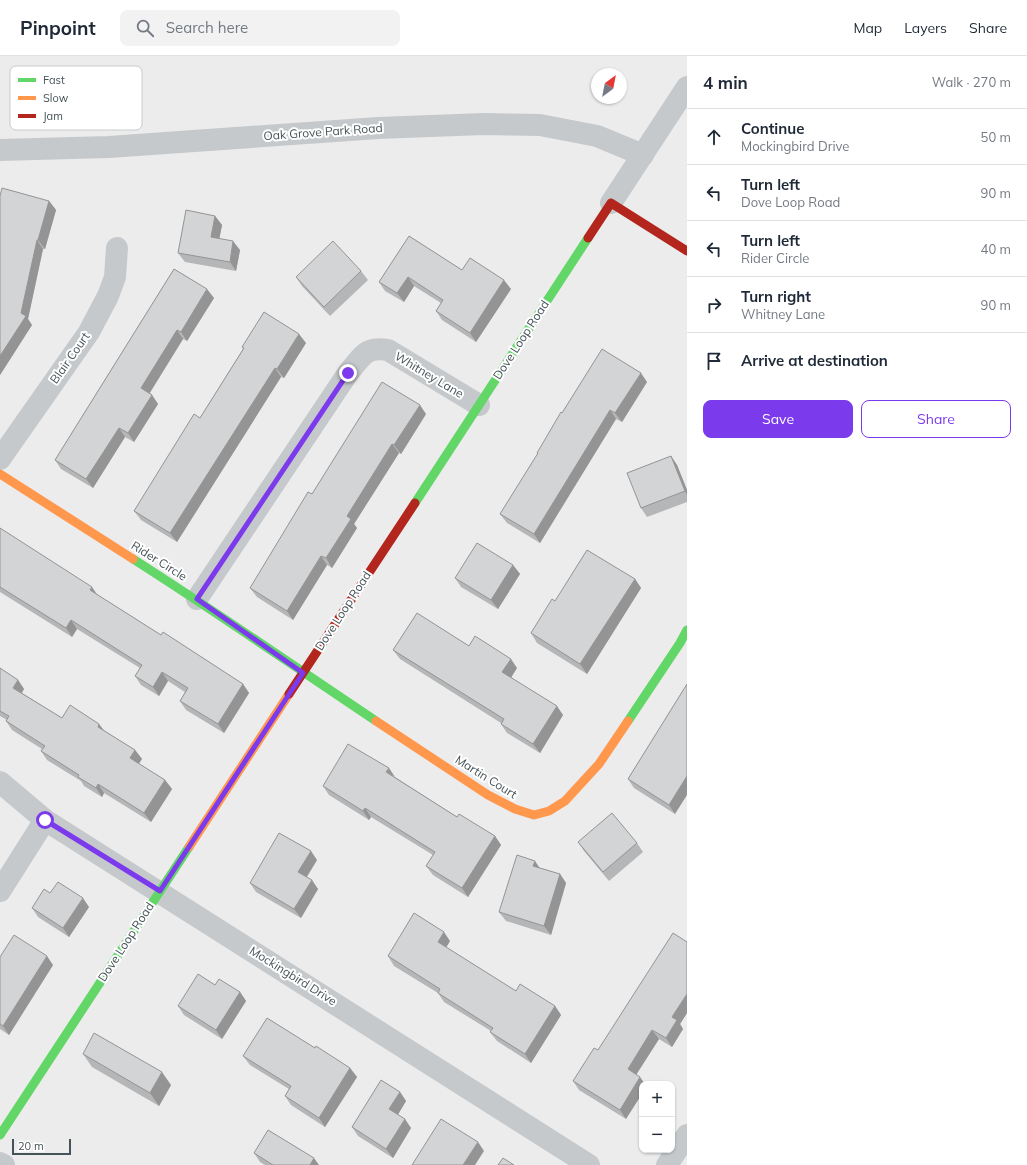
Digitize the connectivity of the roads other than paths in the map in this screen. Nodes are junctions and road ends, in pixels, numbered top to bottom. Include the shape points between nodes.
1 (687, 87) edge
2 (0, 150) edge
3 (643, 155) junction
4 (611, 203) junction
5 (117, 248) dead end
6 (687, 251) edge
7 (478, 405) junction
8 (0, 459) edge
9 (0, 474) edge
10 (197, 599) junction
11 (687, 630) edge
12 (303, 673) junction
13 (0, 782) edge
14 (45, 820) junction
15 (0, 890) edge
16 (160, 891) junction
17 (0, 1135) edge
18 (687, 1135) edge
19 (0, 1163) edge
20 (4, 1165) edge
21 (589, 1165) edge
22 (667, 1165) edge

1 - 3 street, Dove Loop Road
2 - 3 street, Oak Grove Park Road via 109,147 378,128 484,124 540,125 597,136
3 - 4 street, Dove Loop Road
4 - 6 street
4 - 7 street, Dove Loop Road
5 - 8 street, Blair Court via 115,277 89,332
7 - 10 street, Whitney Lane via 388,350 377,348 367,352 348,373
7 - 12 street, Dove Loop Road
9 - 10 street, Rider Circle
10 - 12 street, Rider Circle
11 - 12 street, Martin Court via 599,764 565,801 549,811 534,815 515,809 488,794
12 - 16 street, Dove Loop Road
13 - 14 street, Mockingbird Drive
14 - 15 street
14 - 16 street, Mockingbird Drive
16 - 17 street, Dove Loop Road
16 - 21 street, Mockingbird Drive
18 - 22 street
19 - 20 street

